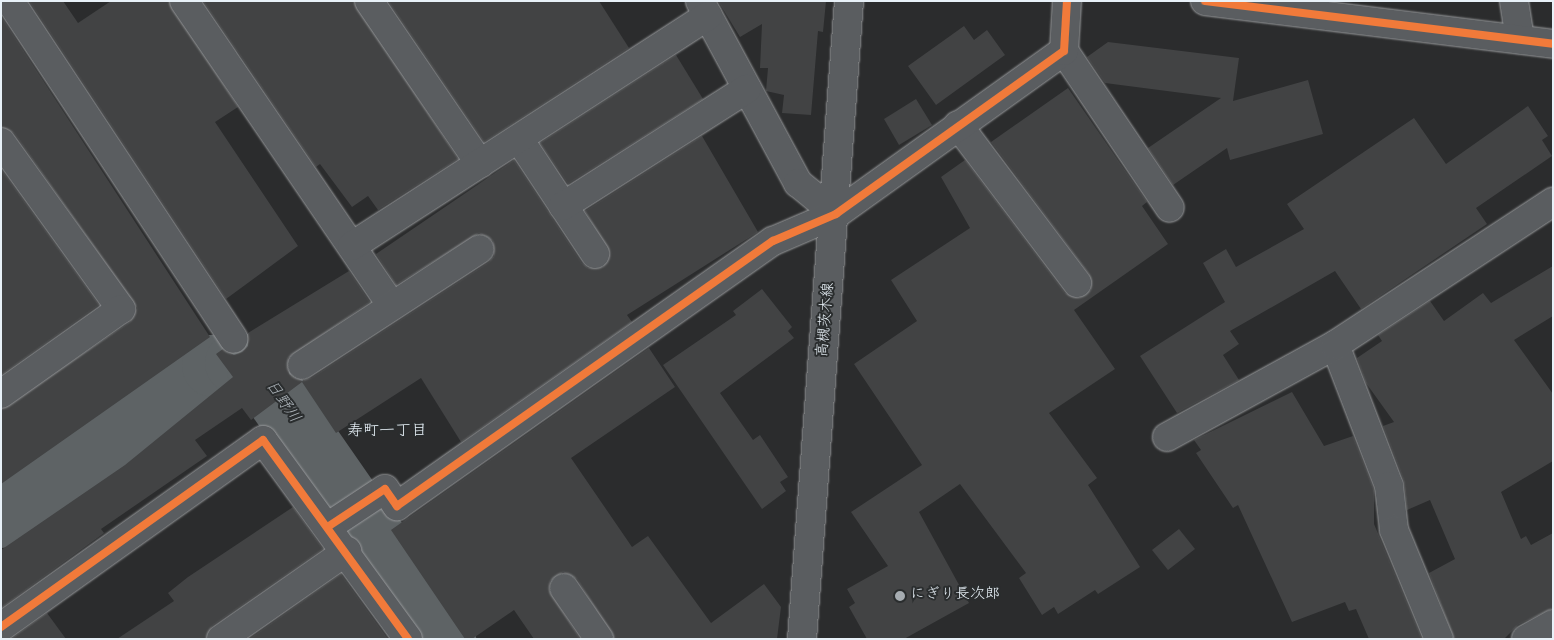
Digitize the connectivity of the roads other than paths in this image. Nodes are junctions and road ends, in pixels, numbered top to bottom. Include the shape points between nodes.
1 (10, 1) edge
2 (184, 1) edge
3 (369, 1) edge
4 (849, 1) edge
5 (1067, 1) edge
6 (1205, 1) edge
7 (1514, 1) edge
8 (704, 9) edge
9 (1520, 40) junction
10 (1553, 44) edge
11 (1064, 51) junction
12 (747, 89) junction
13 (958, 125) junction
14 (519, 138) junction
15 (1, 142) edge
16 (480, 164) junction
17 (1553, 202) edge
18 (564, 206) junction
19 (1170, 208) dead end
20 (836, 214) junction
21 (352, 246) junction
22 (480, 249) dead end
23 (595, 254) dead end
24 (1077, 283) dead end
25 (392, 306) junction
26 (234, 339) dead end
27 (1335, 345) junction
28 (302, 365) dead end
29 (2, 393) edge
30 (1166, 437) dead end
31 (329, 526) junction
32 (347, 551) junction
33 (564, 588) dead end
34 (1553, 624) edge
35 (1, 627) edge
36 (221, 639) edge
37 (408, 639) edge
38 (599, 639) edge
39 (802, 639) edge
40 (1439, 639) edge
41 (1526, 639) edge

1 - 26 street
2 - 21 street
3 - 16 street
4 - 20 street, 高槻茨木線
5 - 11 street
6 - 9 street
7 - 9 street
8 - 12 street
8 - 14 street
9 - 10 street
11 - 13 street
11 - 19 street
12 - 18 street
12 - 20 street via 798,183
13 - 20 street
13 - 24 street
14 - 16 street
14 - 18 street
15 - 29 street via 120,309
16 - 21 street
17 - 27 street
18 - 23 street
20 - 31 street via 773,241 397,506 385,489
20 - 39 street, 高槻茨木線
21 - 25 street
22 - 25 street
25 - 28 street
27 - 30 street
27 - 40 street via 1389,486 1394,530
31 - 32 street
31 - 35 street via 263,440
32 - 36 street
32 - 37 street
33 - 38 street
34 - 41 street

